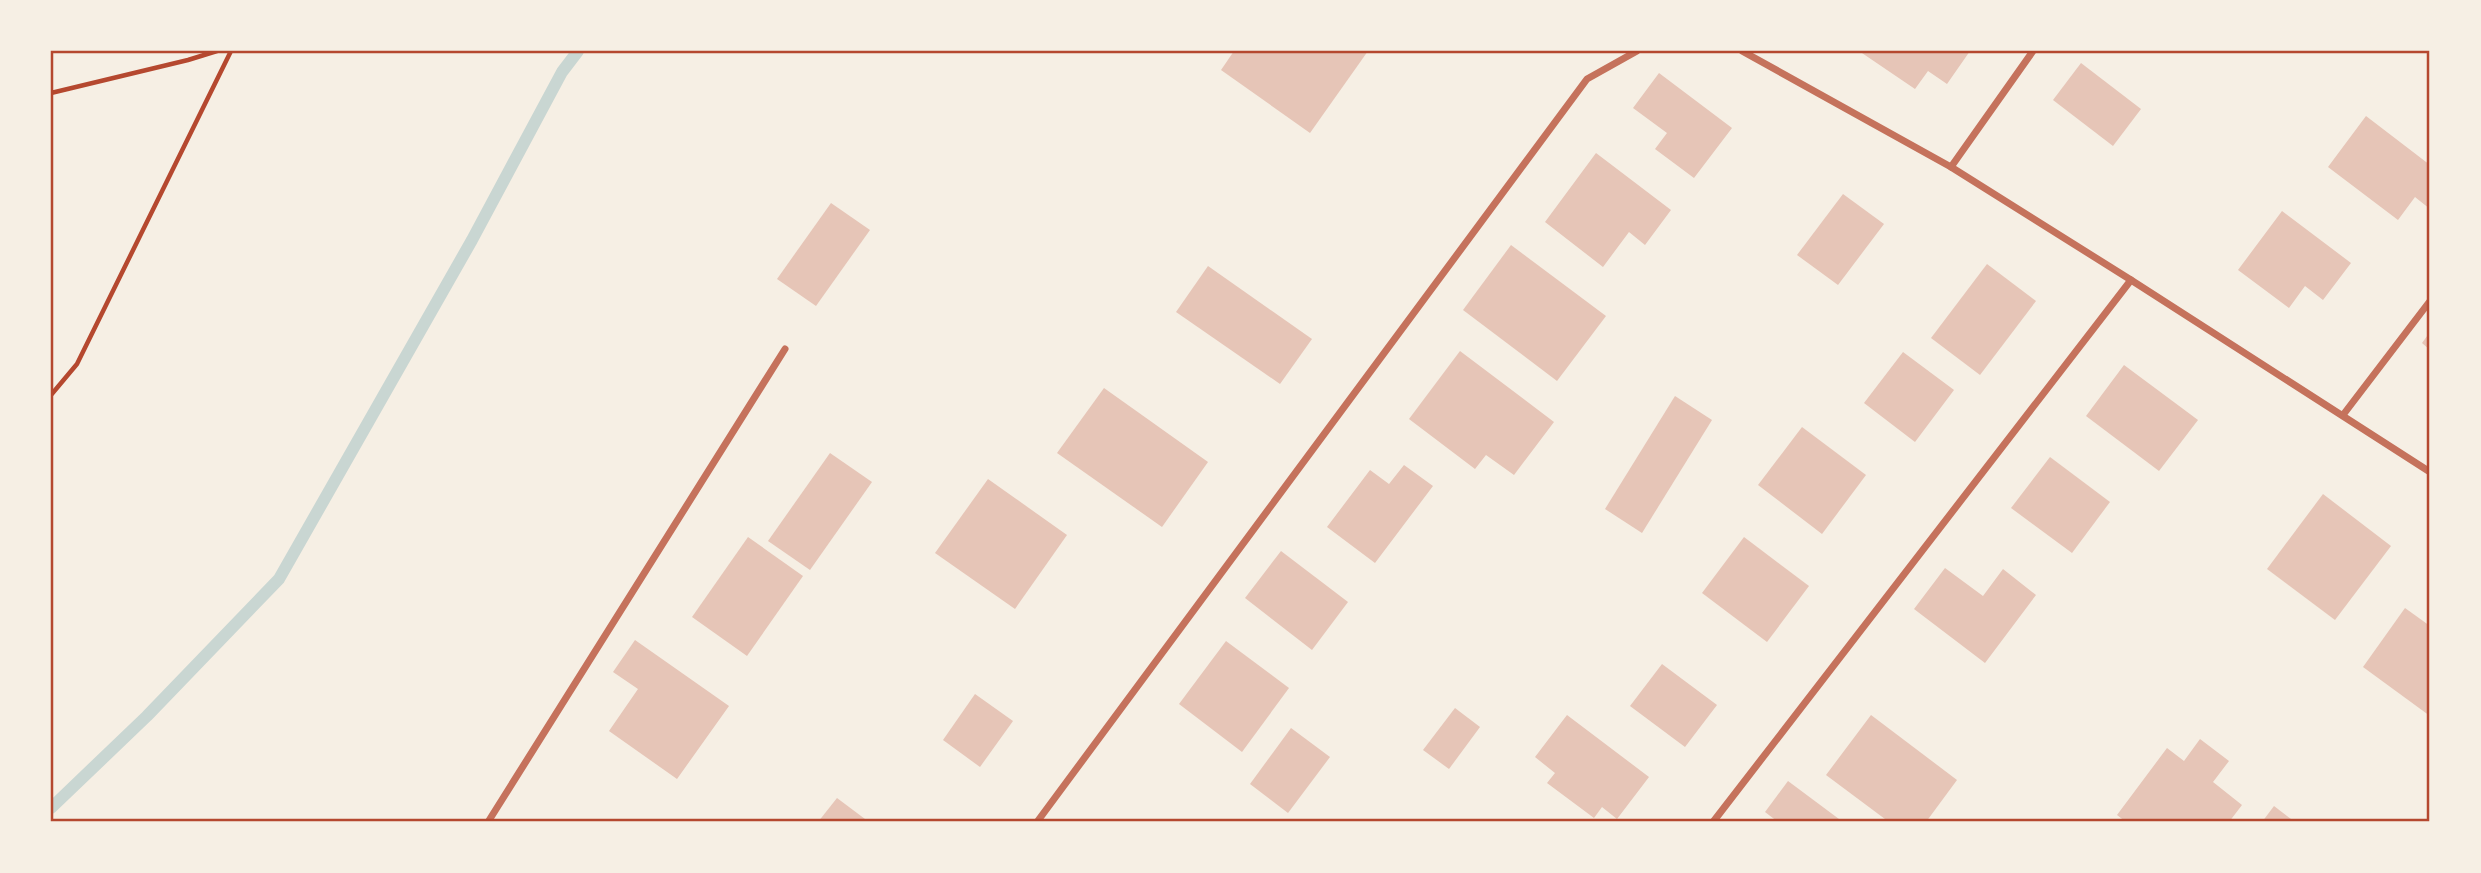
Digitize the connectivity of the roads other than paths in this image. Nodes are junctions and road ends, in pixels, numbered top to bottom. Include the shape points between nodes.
1 (1637, 51) edge
2 (1742, 51) edge
3 (2034, 51) edge
4 (1951, 167) junction
5 (2131, 280) junction
6 (2430, 300) edge
7 (785, 349) dead end
8 (2343, 415) junction
9 (2430, 472) edge
10 (488, 822) edge
11 (1037, 822) edge
12 (1713, 822) edge

1 - 11 street via 1587,79
2 - 4 street
3 - 4 street
4 - 5 street
5 - 8 street
5 - 12 street
6 - 8 street
7 - 10 street
8 - 9 street

